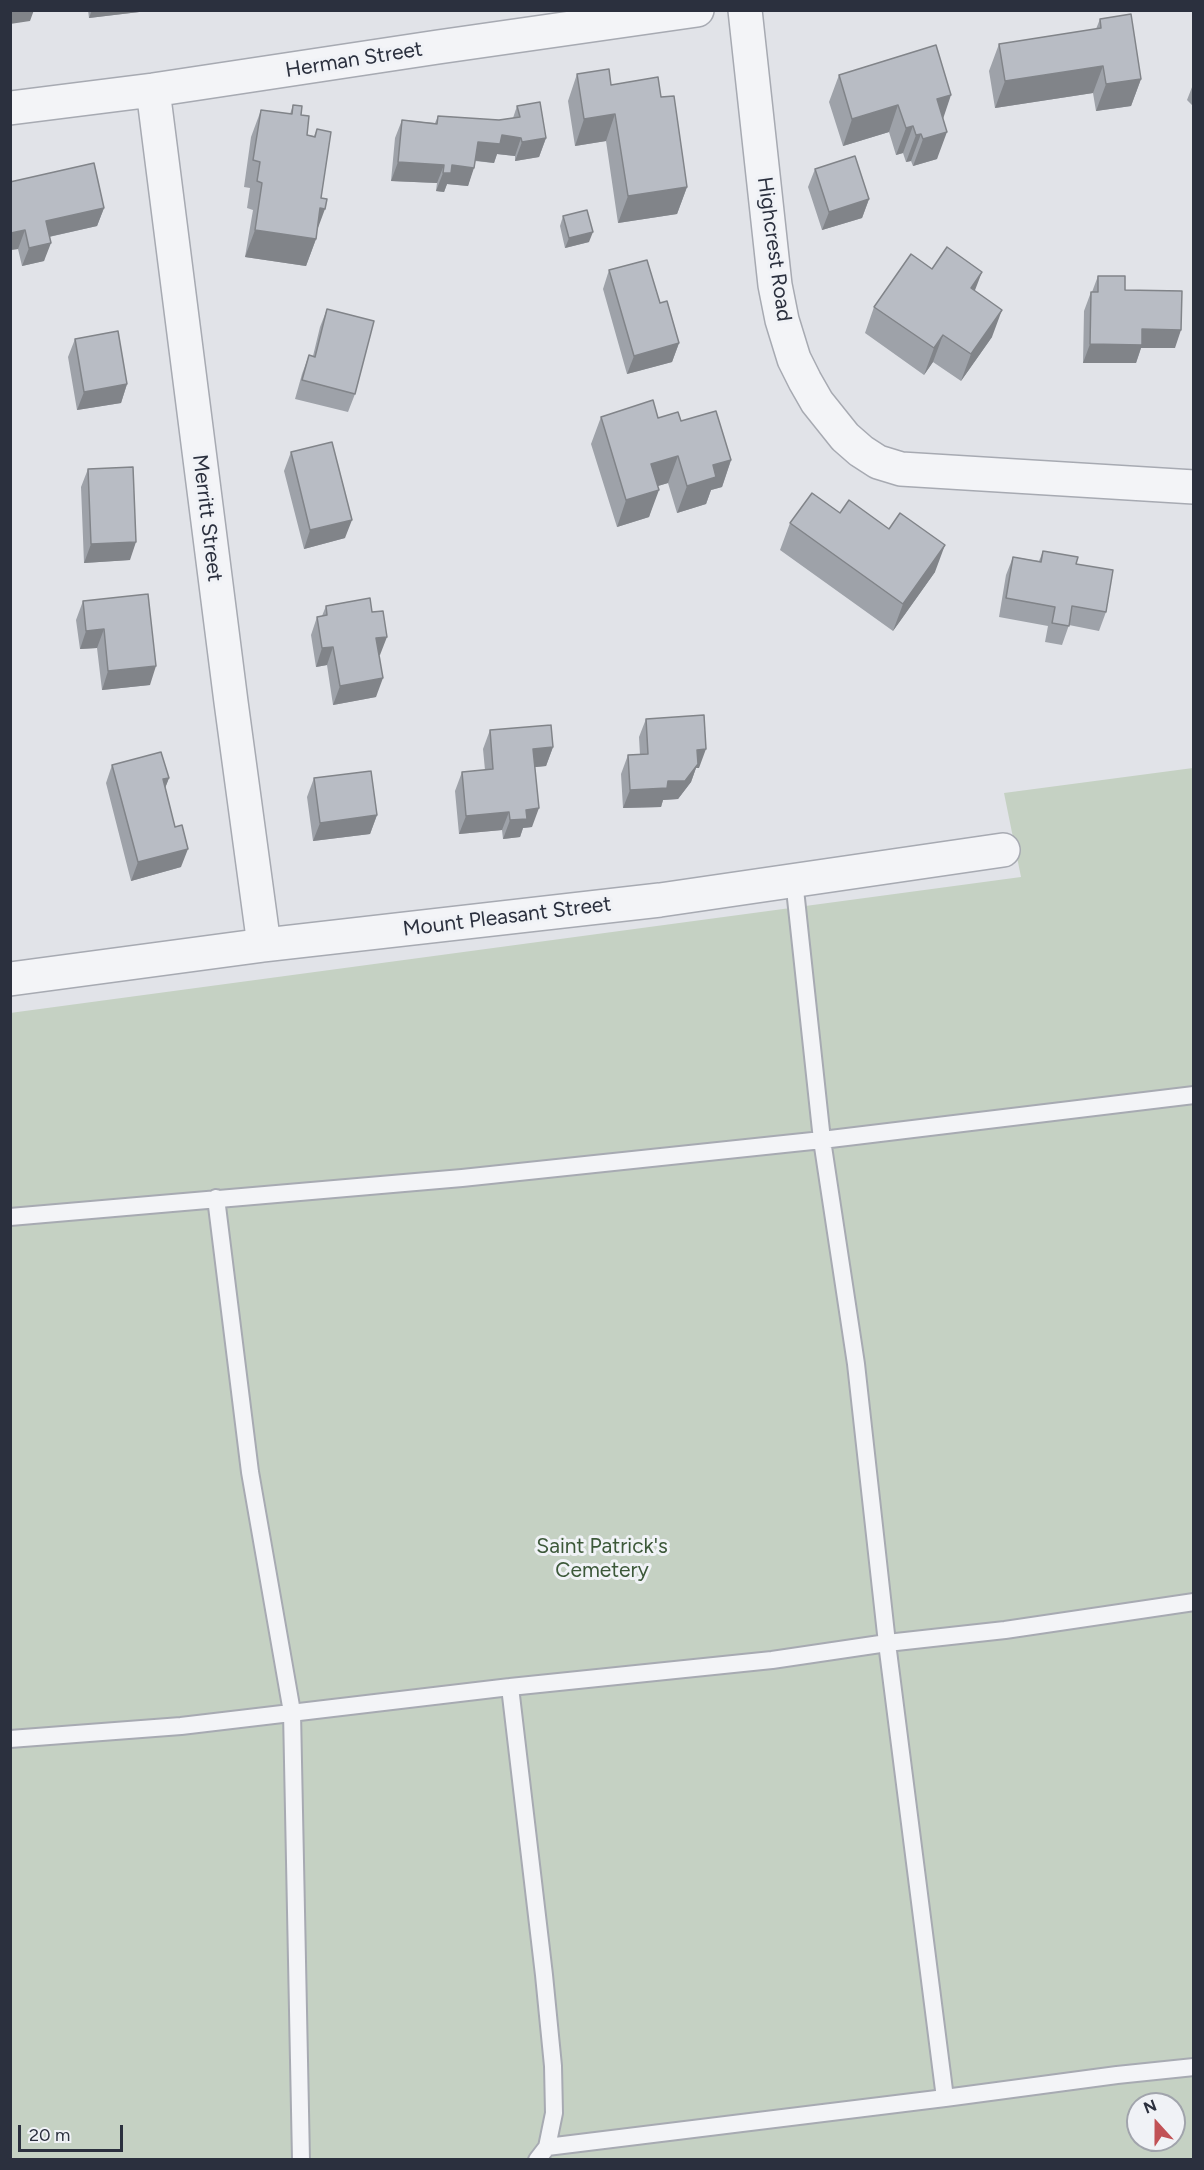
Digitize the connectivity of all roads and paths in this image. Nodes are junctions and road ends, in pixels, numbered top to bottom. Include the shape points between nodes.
1 (697, 10) edge
2 (745, 10) edge
3 (153, 90) junction
4 (10, 108) edge
5 (1194, 487) edge
6 (1003, 850) dead end
7 (794, 880) junction
8 (264, 945) junction
9 (10, 978) edge
10 (1194, 1095) edge
11 (822, 1140) junction
12 (216, 1198) junction
13 (10, 1217) edge
14 (1194, 1602) edge
15 (887, 1643) junction
16 (510, 1687) junction
17 (292, 1712) junction
18 (10, 1739) edge
19 (1194, 2067) edge
20 (945, 2098) junction
21 (542, 2153) edge
22 (300, 2160) edge

1 - 3 street, Herman Street
2 - 5 street, Highcrest Road via 782,320 805,381 845,437 878,462 901,469
3 - 4 street, Herman Street
3 - 8 street, Merritt Street
6 - 7 street, Mount Pleasant Street
7 - 8 street, Mount Pleasant Street via 660,900
7 - 11 lane
8 - 9 street, Mount Pleasant Street
10 - 11 lane
11 - 12 lane via 462,1178
11 - 15 lane via 856,1364
12 - 13 lane
12 - 17 lane via 250,1472
14 - 15 lane
15 - 16 lane via 771,1660
15 - 20 lane
16 - 17 lane
16 - 21 lane via 553,2066 554,2113
17 - 18 lane via 180,1726
17 - 22 lane
19 - 20 lane
20 - 21 lane

